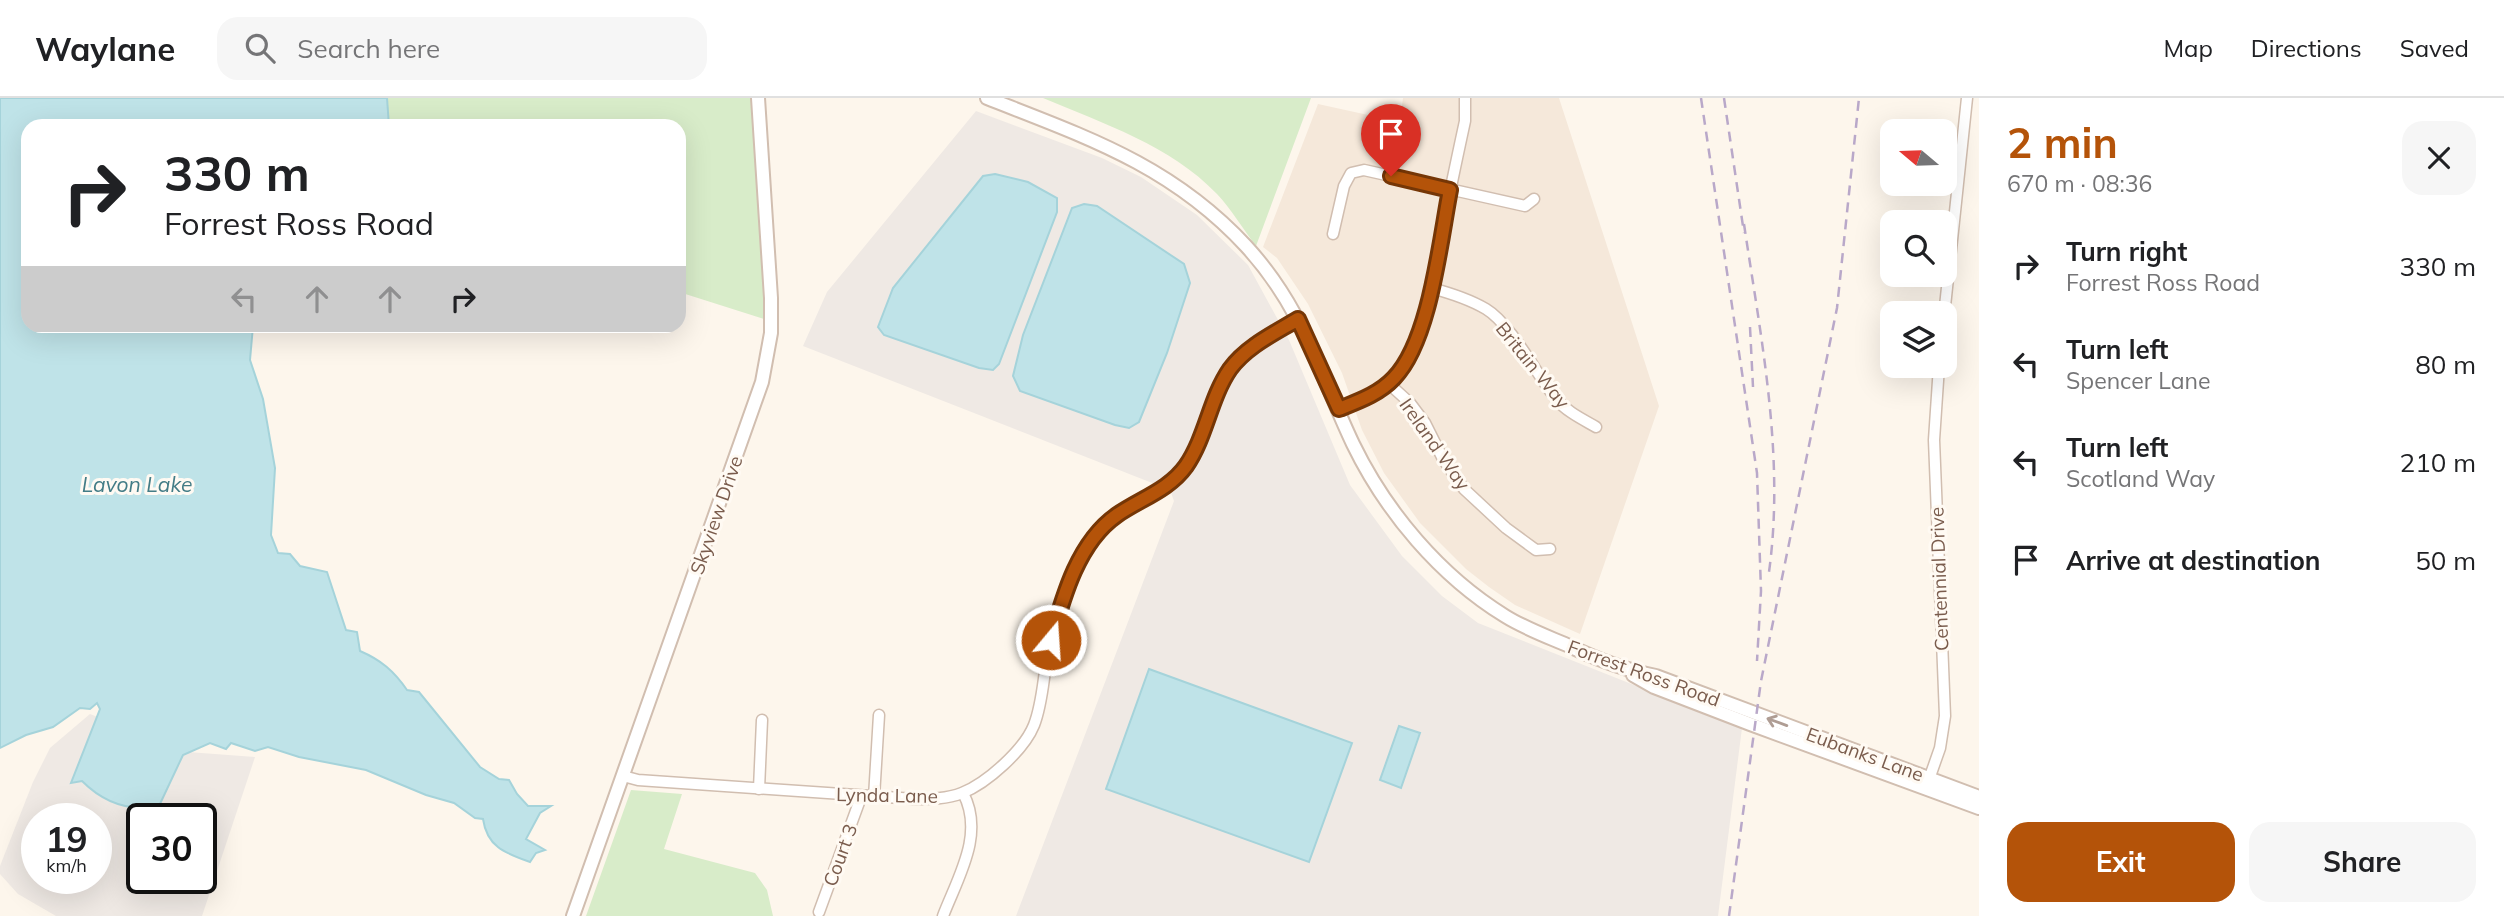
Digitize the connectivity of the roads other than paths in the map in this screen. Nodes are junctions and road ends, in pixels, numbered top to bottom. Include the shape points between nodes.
1 (758, 98) edge
2 (987, 98) edge
3 (1465, 98) edge
4 (1967, 98) edge
5 (1450, 190) junction
6 (1534, 200) dead end
7 (1333, 234) dead end
8 (1430, 288) junction
9 (1946, 301) edge
10 (1298, 319) junction
11 (1938, 378) edge
12 (1388, 383) junction
13 (1339, 409) junction
14 (1596, 427) dead end
15 (1550, 549) dead end
16 (878, 715) dead end
17 (1750, 718) joint
18 (762, 720) dead end
19 (623, 776) junction
20 (1927, 783) junction
21 (759, 789) junction
22 (963, 793) junction
23 (861, 797) junction
24 (874, 797) junction
25 (1979, 797) edge
26 (1979, 808) edge
27 (819, 912) dead end
28 (573, 916) edge
29 (943, 916) edge

1 - 19 street, Skyview Drive via 771,298 768,358
2 - 10 street, Forrest Ross Road via 1107,146 1181,189 1247,247
3 - 5 street via 1465,121
4 - 9 street
5 - 6 street via 1525,206
5 - 7 street via 1364,170 1351,173
5 - 8 street
8 - 12 street via 1416,346
8 - 14 street, Britain Way via 1489,310 1558,401
10 - 13 street, Forrest Ross Road
10 - 22 street, Lynda Lane via 1253,346 1230,369 1185,467 1165,487 1119,513 1094,536 1076,568 1054,627 1033,727 1014,755
11 - 20 street, Centennial Drive via 1934,440 1945,716 1944,735
12 - 13 street via 1375,395
12 - 15 street, Ireland Way via 1410,403 1464,489 1536,550
13 - 17 street, Forrest Ross Road via 1370,477 1404,525 1453,577 1513,621
16 - 24 street
17 - 20 street, Eubanks Lane
18 - 21 street
19 - 21 street, Lynda Lane
19 - 28 street, Skyview Drive
20 - 25 street, Eubanks Lane
20 - 26 street, Eubanks Lane
21 - 23 street, Lynda Lane
22 - 24 street, Lynda Lane via 928,799
22 - 29 street via 972,835
23 - 24 street, Lynda Lane
23 - 27 street, Court 3

